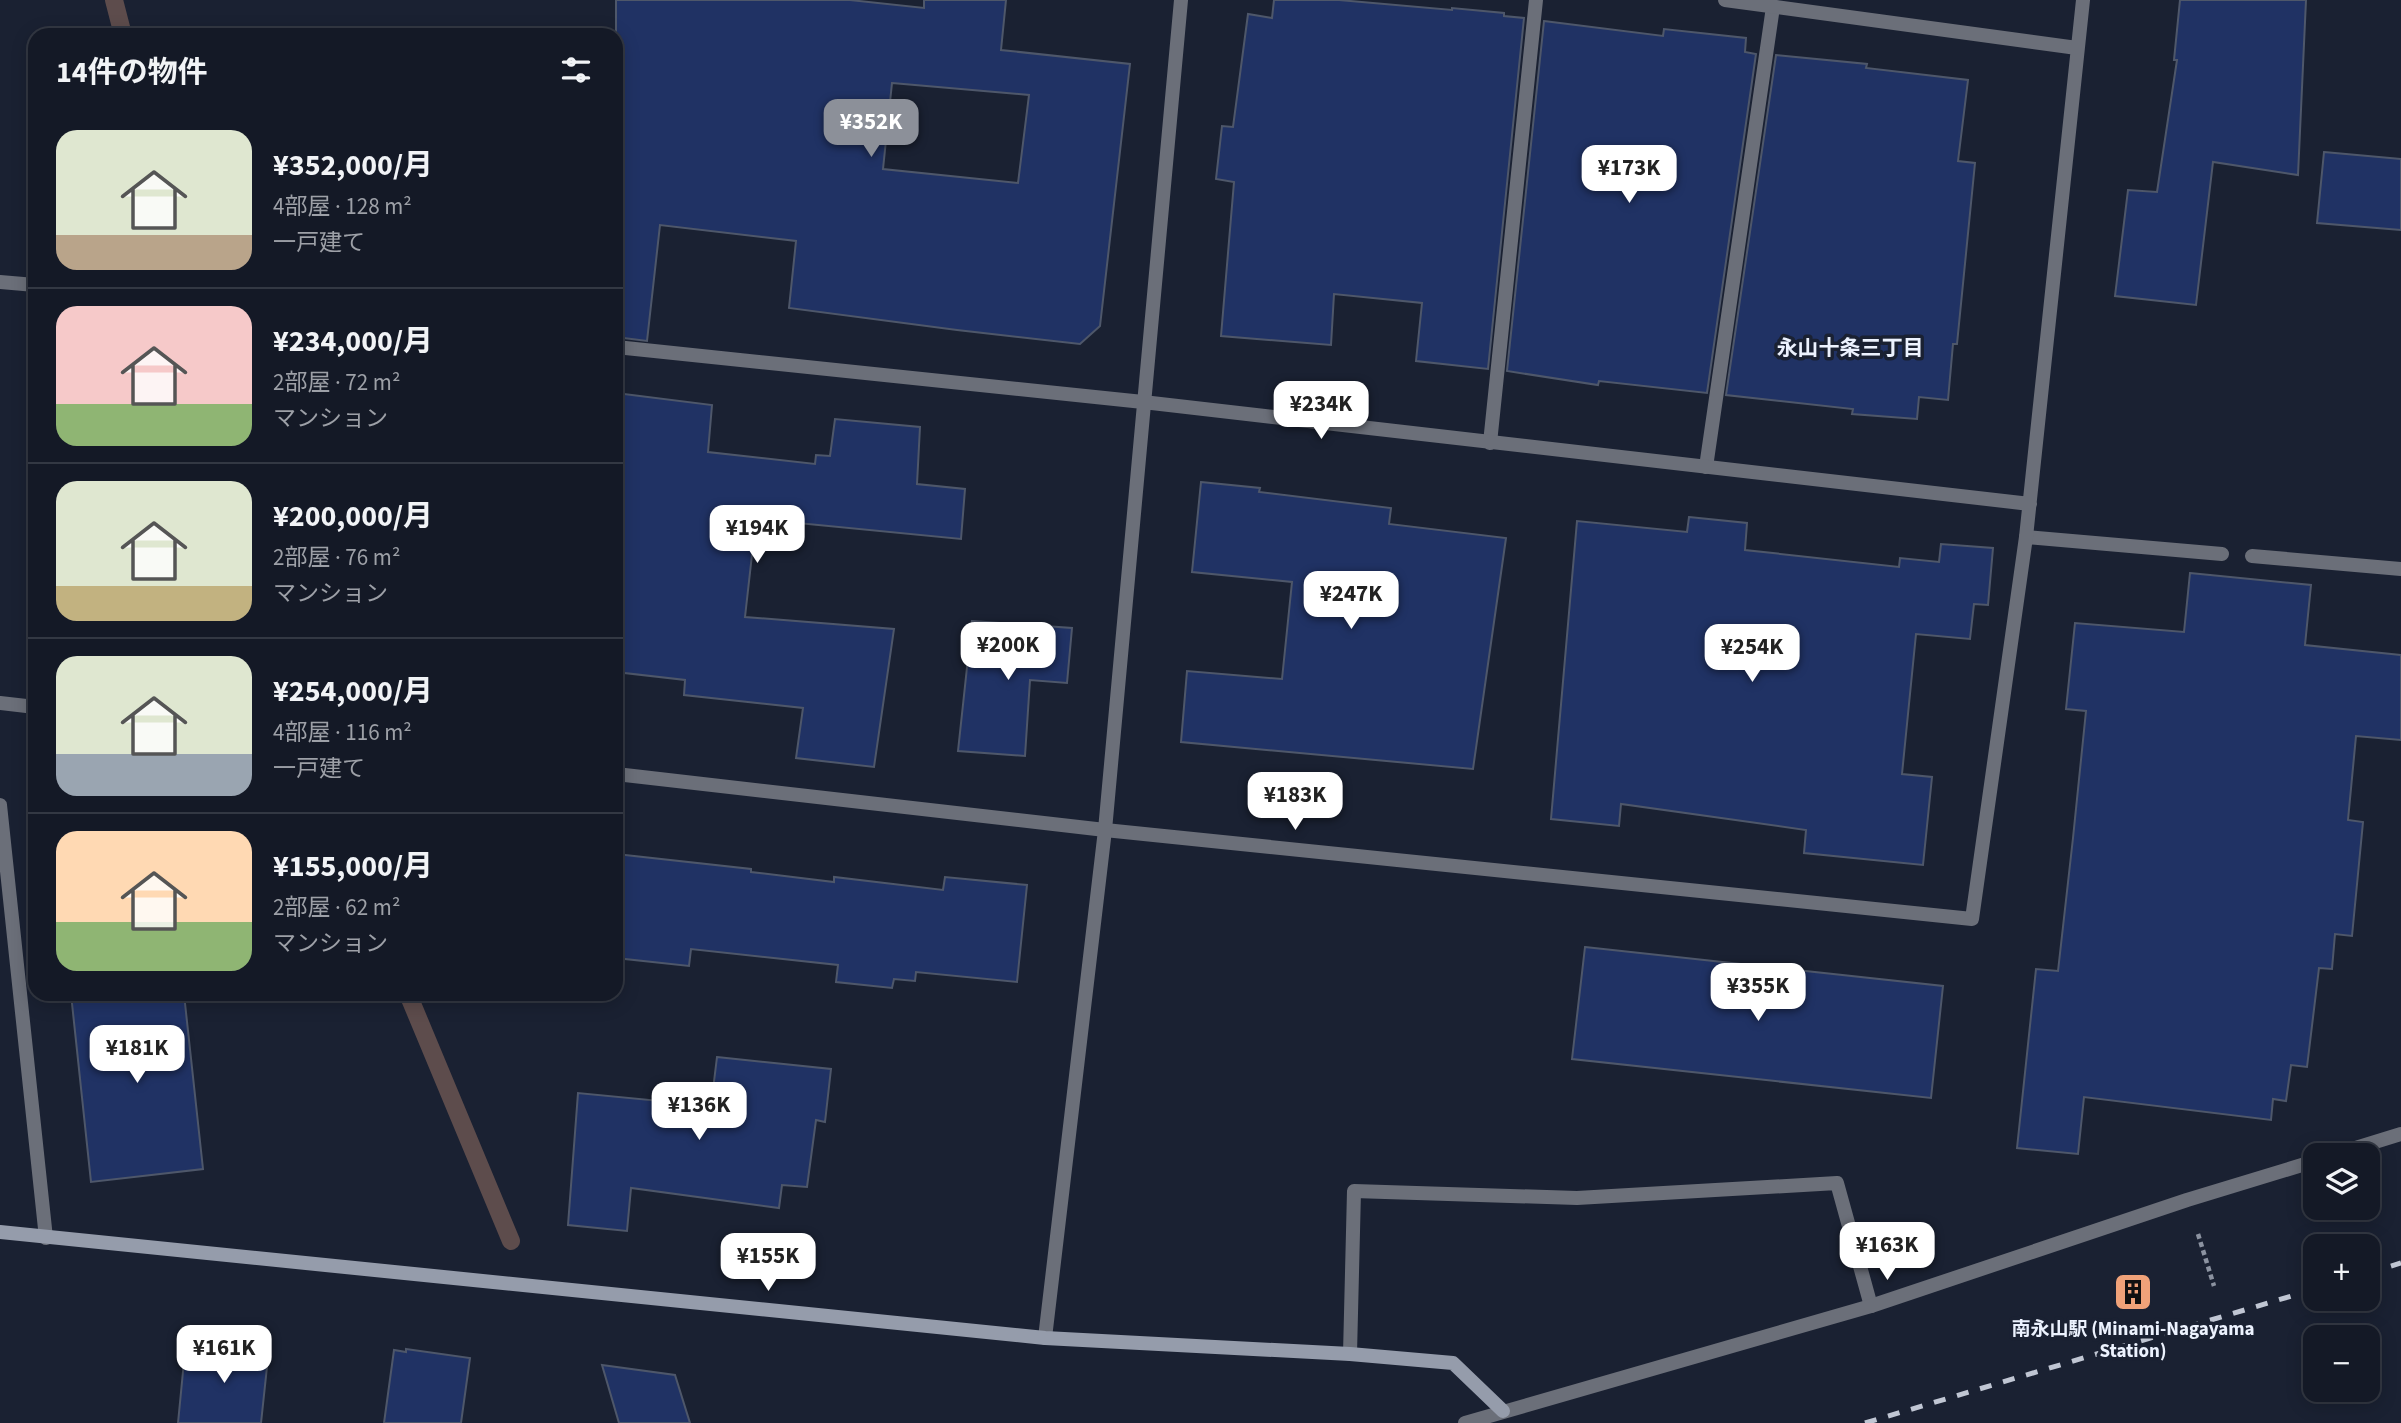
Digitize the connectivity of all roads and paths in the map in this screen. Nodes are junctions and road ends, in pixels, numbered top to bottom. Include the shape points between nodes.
1 (1181, 0) edge
2 (1536, 0) edge
3 (1725, 0) edge
4 (2083, 0) edge
5 (1773, 7) junction
6 (2077, 48) junction
7 (0, 282) edge
8 (28, 284) edge
9 (623, 347) edge
10 (1143, 402) junction
11 (1490, 443) junction
12 (1706, 467) junction
13 (2030, 504) junction
14 (2026, 537) junction
15 (2222, 554) dead end
16 (2252, 556) dead end
17 (2401, 569) edge
18 (0, 703) edge
19 (28, 706) edge
20 (623, 775) edge
21 (0, 805) edge
22 (1105, 830) junction
23 (2401, 1134) edge
24 (2372, 1143) edge
25 (2303, 1165) edge
26 (2187, 1200) junction
27 (0, 1232) edge
28 (46, 1238) junction
29 (2214, 1286) dead end
30 (1871, 1306) junction
31 (1045, 1338) junction
32 (1350, 1354) junction
33 (1503, 1412) junction
34 (1465, 1423) edge

1 - 10 street
2 - 11 street
3 - 5 street
4 - 6 street
5 - 6 street
5 - 12 street
6 - 13 street
7 - 8 street
9 - 10 street
10 - 11 street
10 - 22 street
11 - 12 street
12 - 13 street
13 - 14 street
14 - 15 street
14 - 22 street via 1972,919
16 - 17 street
18 - 19 street
20 - 22 street
21 - 28 street
22 - 31 street
23 - 24 street
25 - 26 street
26 - 29 path
26 - 30 street
27 - 28 street
28 - 31 street
30 - 32 street via 1837,1182 1577,1198 1354,1191
30 - 33 street
31 - 32 street
32 - 33 street via 1453,1363
33 - 34 street

